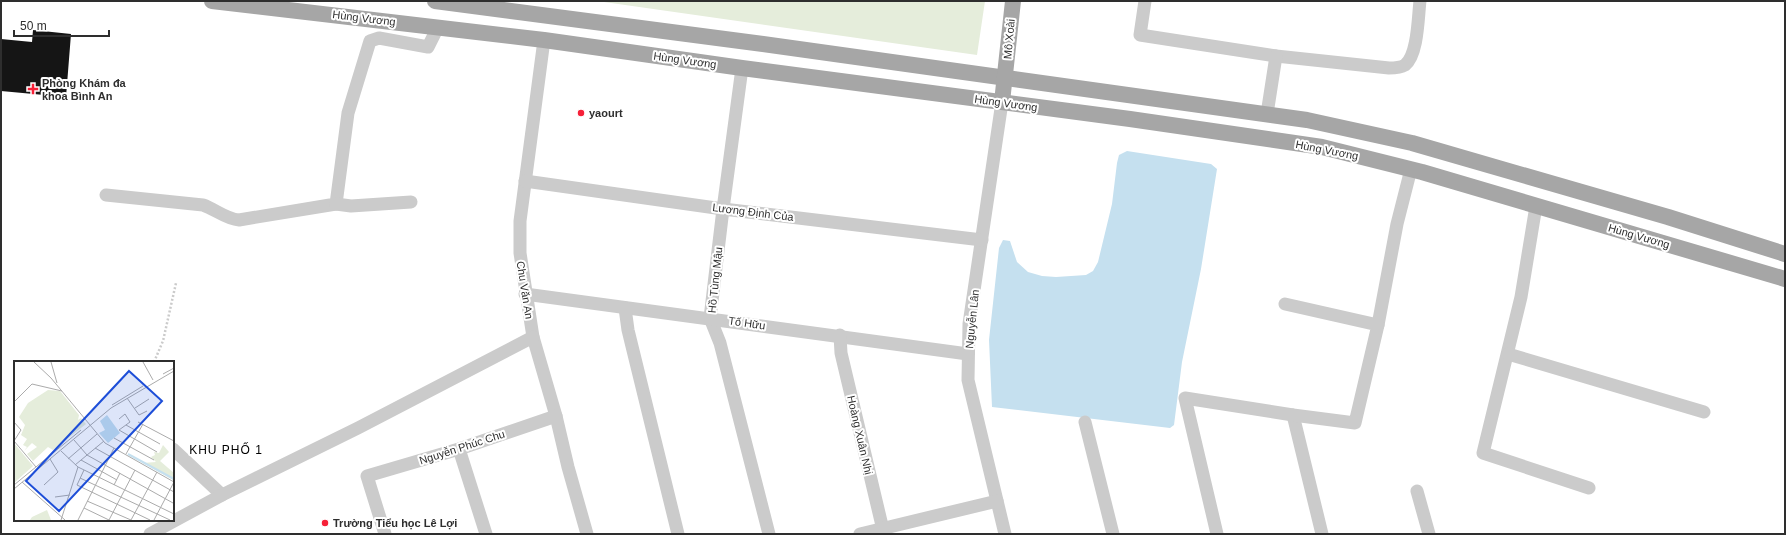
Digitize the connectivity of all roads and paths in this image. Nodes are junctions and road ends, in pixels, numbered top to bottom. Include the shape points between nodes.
1 (212, 1) edge
2 (435, 1) edge
3 (1012, 1) edge
4 (1145, 1) edge
5 (1420, 1) edge
6 (438, 27) junction
7 (544, 40) junction
8 (1276, 56) junction
9 (742, 68) junction
10 (1006, 78) junction
11 (1002, 102) junction
12 (1267, 114) junction
13 (1411, 169) junction
14 (525, 181) junction
15 (106, 195) dead end
16 (411, 202) dead end
17 (336, 204) junction
18 (1536, 206) junction
19 (723, 209) junction
20 (982, 240) junction
21 (1785, 254) edge
22 (1785, 279) edge
23 (176, 283) dead end
24 (525, 294) junction
25 (1285, 304) dead end
26 (625, 308) junction
27 (710, 318) junction
28 (1378, 325) junction
29 (840, 335) junction
30 (533, 337) junction
31 (968, 354) junction
32 (1508, 354) junction
33 (154, 361) edge
34 (1704, 412) dead end
35 (1293, 415) junction
36 (556, 416) junction
37 (1085, 422) dead end
38 (459, 449) junction
39 (174, 450) edge
40 (1589, 488) dead end
41 (1418, 491) dead end
42 (222, 495) junction
43 (997, 501) junction
44 (883, 531) edge
45 (150, 534) edge
46 (385, 534) edge
47 (486, 534) edge
48 (587, 534) edge
49 (678, 534) edge
50 (770, 534) edge
51 (860, 534) edge
52 (1005, 534) edge
53 (1113, 534) edge
54 (1217, 534) edge
55 (1322, 534) edge
56 (1429, 534) edge

1 - 6 main road, Hùng Vương
2 - 10 main road
3 - 10 main road, Mô Xoài
4 - 8 street via 1140,35
5 - 8 street via 1412,55 1405,65 1400,67 1373,67
6 - 7 main road, Hùng Vương
6 - 17 street via 428,48 379,38 370,41 348,113
7 - 9 main road, Hùng Vương
7 - 14 street, Chu Văn An
8 - 12 street
9 - 11 main road, Hùng Vương
9 - 19 street, Hồ Tùng Mậu
10 - 11 main road, Mô Xoài
10 - 12 main road
11 - 13 main road, Hùng Vương via 1322,148
11 - 20 street, Nguyễn Lân
12 - 21 main road via 1412,143
13 - 18 main road, Hùng Vương
13 - 28 street via 1397,224
14 - 19 street, Lương Định Của
14 - 24 street, Chu Văn An via 519,237
15 - 17 street via 203,205 231,220
16 - 17 street via 351,206
18 - 22 main road, Hùng Vương
18 - 32 street via 1521,297
19 - 20 street, Lương Định Của
19 - 27 street, Hồ Tùng Mậu
20 - 31 street, Nguyễn Lân via 969,324
23 - 33 path via 163,341
24 - 26 street, Tố Hữu
24 - 30 street, Chu Văn An
25 - 28 street
26 - 27 street, Tố Hữu
26 - 49 street via 628,330
27 - 29 street, Tố Hữu
27 - 50 street, Hồ Tùng Mậu via 720,343
28 - 35 street via 1355,424
29 - 31 street, Tố Hữu
29 - 44 street, Hoàng Xuân Nhị via 841,353
30 - 36 street, Chu Văn An
30 - 42 street via 351,432
31 - 43 street, Nguyễn Lân via 968,380
32 - 34 street
32 - 40 street via 1483,453
35 - 54 street via 1185,398
35 - 55 street
36 - 38 street, Nguyễn Phúc Chu
36 - 48 street, Chu Văn An
37 - 53 street
38 - 46 street, Nguyễn Phúc Chu via 367,476
38 - 47 street
39 - 42 street
41 - 56 street
42 - 45 street
43 - 44 street
43 - 52 street, Nguyễn Lân
44 - 51 street

